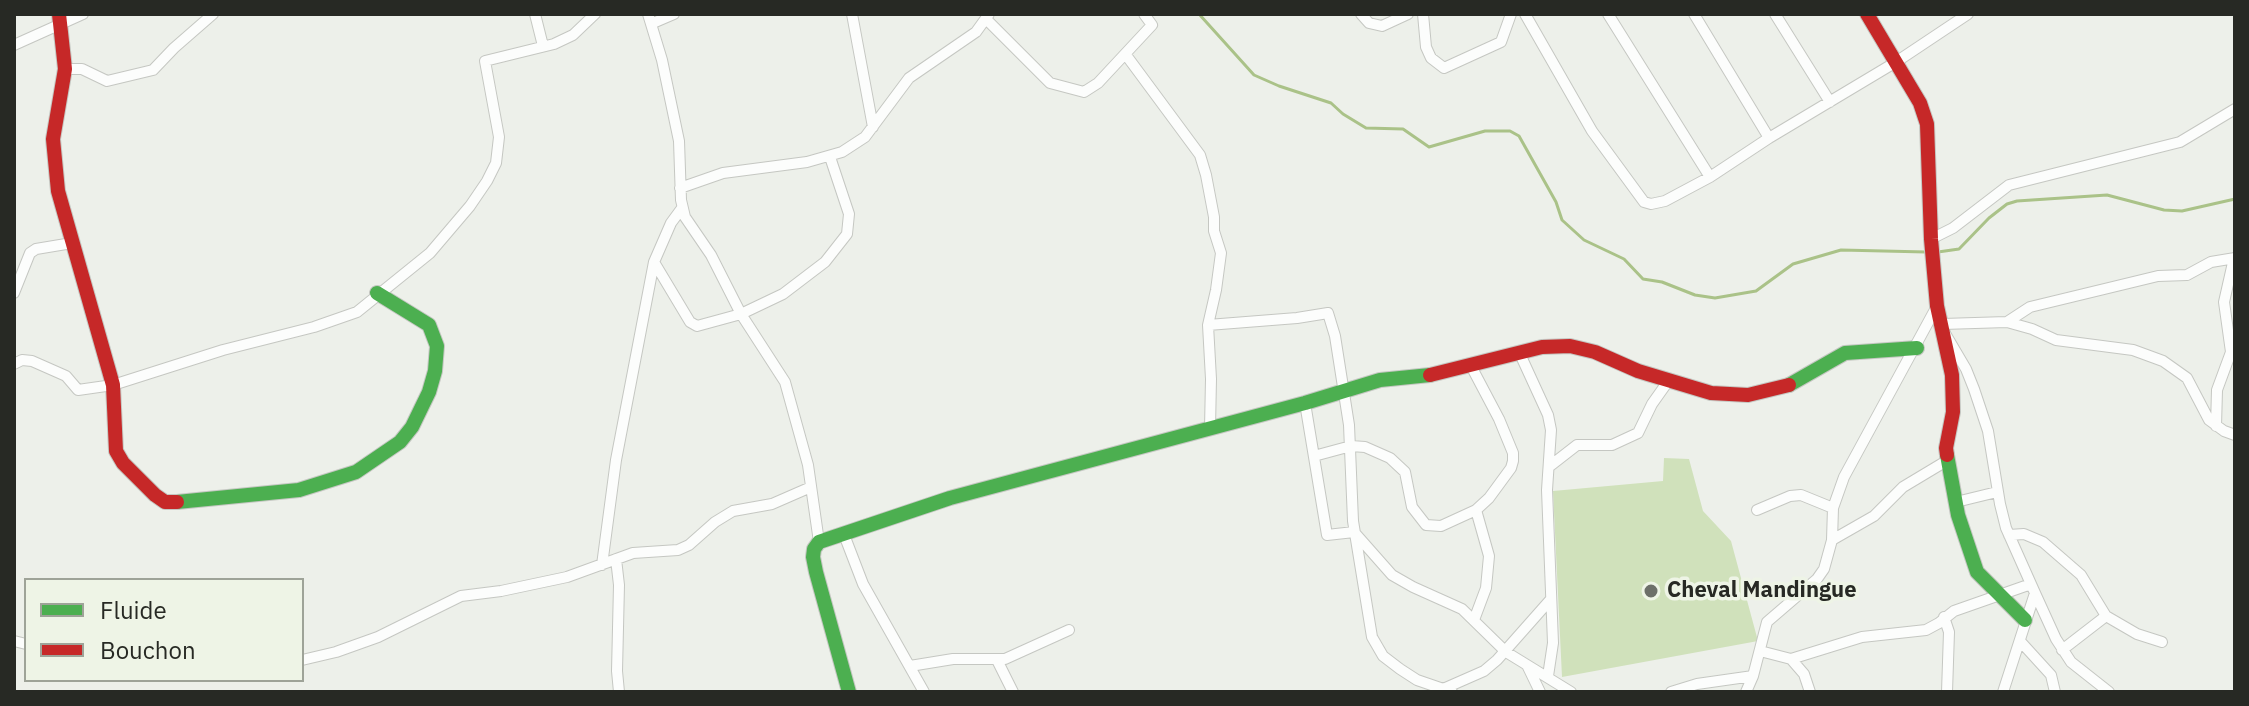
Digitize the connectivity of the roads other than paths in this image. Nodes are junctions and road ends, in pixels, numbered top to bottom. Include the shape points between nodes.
1 (83, 14) edge
2 (213, 14) edge
3 (535, 14) edge
4 (595, 14) edge
5 (674, 14) edge
6 (852, 14) edge
7 (1144, 14) edge
8 (1361, 14) edge
9 (1408, 14) edge
10 (1423, 14) edge
11 (1511, 14) edge
12 (1525, 14) edge
13 (1608, 14) edge
14 (1694, 14) edge
15 (1775, 14) edge
16 (1867, 14) edge
17 (1968, 14) edge
18 (988, 17) edge
19 (59, 19) edge
20 (650, 19) edge
21 (14, 45) edge
22 (543, 46) junction
23 (1126, 55) junction
24 (1896, 62) junction
25 (65, 69) junction
26 (1830, 102) junction
27 (2235, 109) edge
28 (873, 127) junction
29 (1769, 138) junction
30 (830, 157) junction
31 (1710, 177) junction
32 (680, 188) junction
33 (682, 208) junction
34 (1931, 239) junction
35 (72, 243) junction
36 (2235, 258) edge
37 (654, 262) junction
38 (14, 293) edge
39 (377, 293) junction
40 (1937, 306) junction
41 (741, 314) junction
42 (2007, 322) junction
43 (1208, 325) junction
44 (1944, 329) junction
45 (1917, 348) junction
46 (1520, 354) junction
47 (14, 364) edge
48 (1471, 366) junction
49 (1669, 380) junction
50 (113, 385) junction
51 (1343, 392) junction
52 (1305, 403) junction
53 (2216, 426) junction
54 (1210, 428) junction
55 (2235, 435) edge
56 (1351, 446) junction
57 (1314, 456) junction
58 (1948, 460) junction
59 (1550, 466) junction
60 (811, 487) junction
61 (1997, 492) junction
62 (1956, 502) junction
63 (1833, 508) junction
64 (1476, 510) junction
65 (1757, 510) dead end
66 (843, 532) junction
67 (1354, 532) junction
68 (2009, 535) junction
69 (1832, 540) junction
70 (819, 542) junction
71 (616, 559) junction
72 (602, 565) junction
73 (2033, 589) junction
74 (2001, 597) junction
75 (1551, 599) junction
76 (2106, 616) junction
77 (1944, 617) junction
78 (1474, 620) junction
79 (2025, 620) junction
80 (1069, 630) dead end
81 (2020, 641) junction
82 (2162, 642) dead end
83 (2062, 650) junction
84 (1760, 651) junction
85 (1506, 652) junction
86 (1791, 659) junction
87 (304, 660) edge
88 (997, 660) junction
89 (1527, 665) junction
90 (910, 666) junction
91 (1548, 676) junction
92 (1753, 676) junction
93 (1430, 688) edge
94 (1448, 691) edge
95 (619, 692) edge
96 (849, 692) edge
97 (924, 692) edge
98 (1013, 692) edge
99 (1540, 692) edge
100 (1571, 692) edge
101 (1671, 692) edge
102 (1746, 692) edge
103 (1810, 692) edge
104 (1947, 692) edge
105 (2003, 692) edge
106 (2055, 692) edge
107 (2109, 692) edge

1 - 19 street
2 - 25 street via 153,70 107,81 82,69
3 - 22 street
4 - 22 street via 573,35
5 - 20 street
6 - 28 street
7 - 23 street via 1152,25
8 - 9 street via 1382,26
10 - 11 street via 1426,47 1444,68 1501,42
12 - 31 street via 1592,131 1644,202 1665,201
13 - 31 street
14 - 29 street
15 - 26 street
16 - 24 street
17 - 24 street
18 - 23 street via 1050,83 1076,92 1090,90
18 - 28 street via 976,32 909,78
19 - 21 street
19 - 25 street
20 - 32 street via 679,141
22 - 39 street via 485,61 498,121 496,163 446,236
23 - 43 street via 1203,164 1221,253
24 - 26 street
24 - 34 street via 1927,124
25 - 35 street via 53,150
26 - 29 street
27 - 34 street via 2185,140 2009,185
28 - 30 street via 856,144
29 - 31 street
30 - 32 street via 723,173
30 - 41 street via 849,214 847,234 810,274
32 - 33 street
33 - 37 street
33 - 41 street
34 - 40 street
35 - 38 street via 30,253
35 - 50 street
36 - 42 street via 2211,262 2187,275 2158,276 2030,307
36 - 53 street via 2224,302 2231,352 2217,390
37 - 41 street via 693,325
37 - 72 street
39 - 50 street via 347,317
39 - 50 street via 429,325 437,346 435,371 408,434 356,472 288,492 165,502 116,451
40 - 44 street
40 - 45 street
41 - 60 street via 785,382
42 - 44 street
42 - 53 street via 2056,340 2133,350 2163,361 2187,378
43 - 51 street via 1328,313
43 - 54 street
44 - 58 street via 1953,394
44 - 61 street via 1988,431
45 - 49 street via 1845,353 1789,385 1762,393 1711,393
45 - 63 street via 1844,477
46 - 48 street
46 - 49 street via 1570,346
46 - 59 street via 1548,415
47 - 50 street via 32,361 66,376 78,390
48 - 51 street via 1380,380
48 - 64 street via 1499,419 1513,461
49 - 59 street via 1638,433 1612,445 1577,445
51 - 52 street
51 - 56 street
52 - 54 street
52 - 57 street
53 - 55 street
54 - 66 street
56 - 57 street
56 - 64 street via 1375,450 1398,464 1405,472 1412,507 1426,525 1441,526
56 - 67 street
57 - 67 street via 1326,532
58 - 62 street
58 - 69 street via 1903,487 1874,516
59 - 75 street
60 - 70 street
60 - 71 street via 772,504 733,511 678,550
61 - 62 street
61 - 68 street
62 - 74 street via 1977,572
63 - 65 street via 1801,495
63 - 69 street
64 - 78 street via 1489,556 1486,588
66 - 70 street
66 - 90 street via 866,591
67 - 78 street via 1392,575
67 - 93 street via 1377,648
68 - 73 street
68 - 76 street via 2033,536 2052,550 2090,586
69 - 84 street via 1817,579 1767,622
70 - 96 street via 813,557
71 - 72 street
71 - 95 street
72 - 87 street via 461,596 378,637
73 - 74 street
73 - 79 street
73 - 83 street
74 - 77 street
74 - 79 street
75 - 85 street
75 - 91 street
76 - 82 street
76 - 83 street
77 - 86 street via 1926,630 1862,637
77 - 104 street via 1949,632
78 - 85 street
79 - 81 street
80 - 88 street
81 - 105 street
81 - 106 street via 2051,675
83 - 107 street
84 - 86 street
84 - 92 street
85 - 89 street
85 - 94 street
86 - 103 street
88 - 90 street via 953,659
88 - 98 street
89 - 91 street
89 - 99 street
90 - 97 street
91 - 100 street
92 - 101 street
92 - 102 street
93 - 94 street

